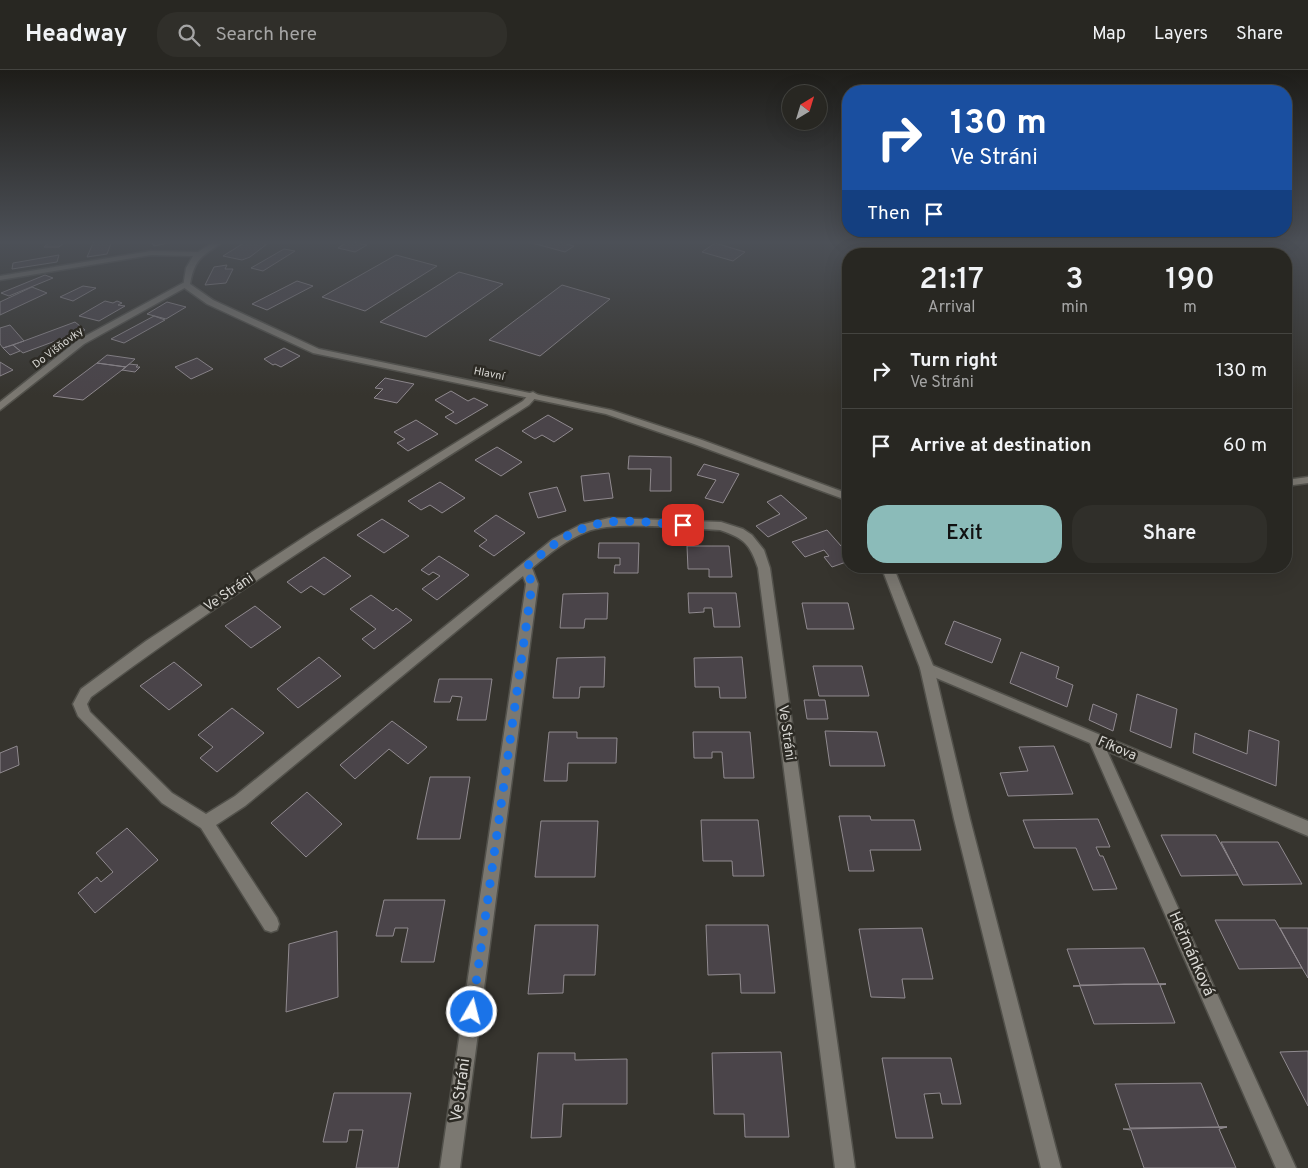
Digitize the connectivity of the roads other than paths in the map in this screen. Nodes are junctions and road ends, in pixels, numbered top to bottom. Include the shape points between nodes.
1 (173, 292) edge
2 (196, 292) edge
3 (532, 394) junction
4 (0, 407) edge
5 (1308, 480) edge
6 (1292, 482) edge
7 (842, 495) edge
8 (526, 567) junction
9 (890, 573) edge
10 (927, 668) junction
11 (1095, 739) junction
12 (206, 823) junction
13 (1308, 829) edge
14 (271, 924) dead end
15 (450, 1168) edge
16 (845, 1168) edge
17 (1051, 1168) edge
18 (1286, 1168) edge

1 - 4 street, Do Višňovky via 81,342
2 - 3 street, Hlavní via 210,302 316,351
3 - 7 street, Hlavní via 608,412
3 - 12 street, Ve Stráni via 526,403 307,540 86,693 80,704 85,716 167,798
5 - 6 street
8 - 12 street, Ve Stráni via 240,801
8 - 15 street, Ve Stráni via 532,584
8 - 16 street, Ve Stráni via 557,542 584,528 609,522 721,526 743,535 758,550 764,568
9 - 10 street
10 - 11 street, Fíkova
10 - 17 street
11 - 13 street, Fíkova
11 - 18 street, Heřmánková
12 - 14 street, Ve Stráni

